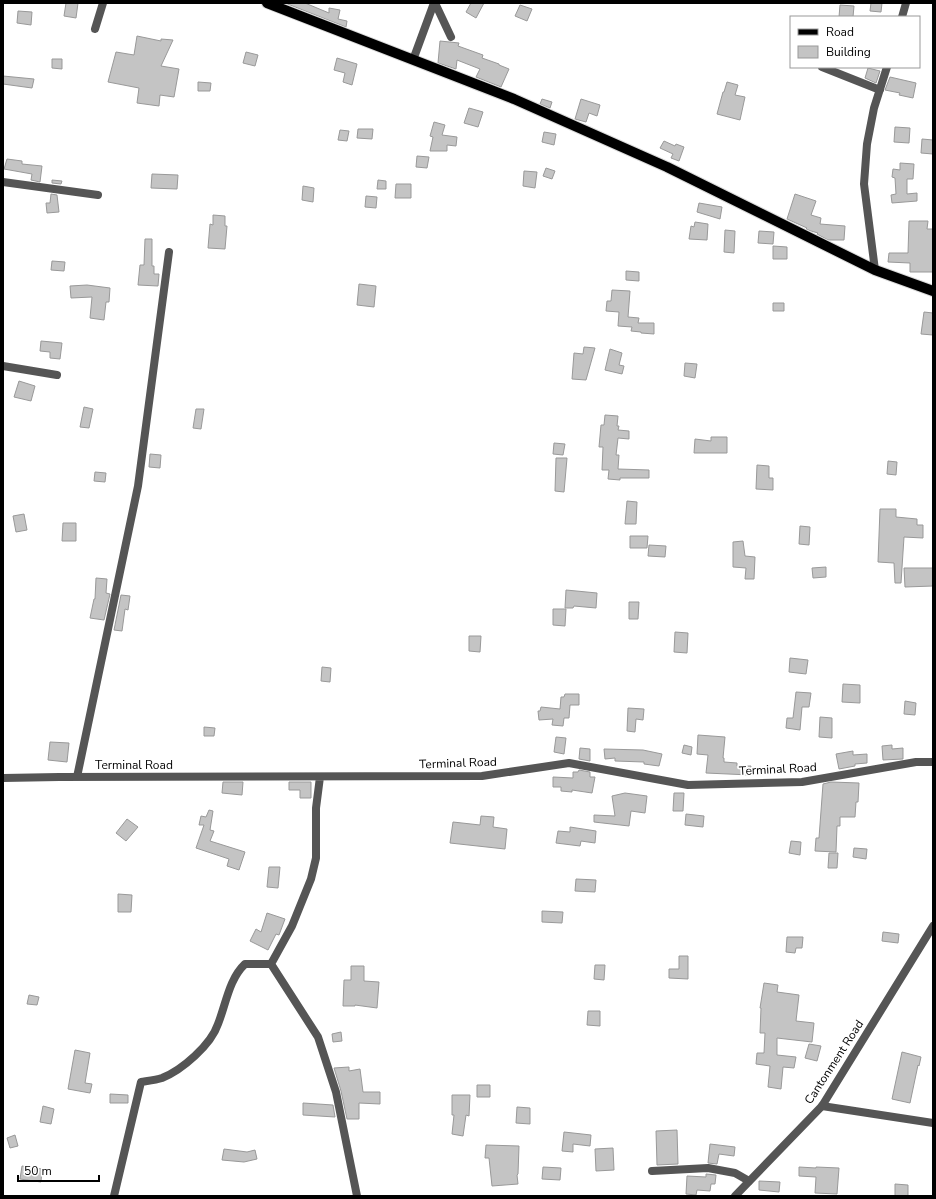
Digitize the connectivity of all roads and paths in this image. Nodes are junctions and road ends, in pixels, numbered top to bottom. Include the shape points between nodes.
1 (102, 3) edge
2 (267, 3) edge
3 (435, 3) edge
4 (906, 3) edge
5 (902, 16) edge
6 (95, 28) dead end
7 (451, 37) dead end
8 (413, 60) junction
9 (825, 68) edge
10 (887, 68) edge
11 (880, 90) junction
12 (3, 182) edge
13 (98, 195) dead end
14 (169, 252) dead end
15 (875, 270) junction
16 (933, 290) edge
17 (3, 366) edge
18 (57, 375) dead end
19 (933, 762) edge
20 (77, 777) junction
21 (320, 777) junction
22 (3, 778) edge
23 (933, 926) edge
24 (270, 964) junction
25 (822, 1106) junction
26 (933, 1123) edge
27 (652, 1171) dead end
28 (749, 1181) junction
29 (114, 1196) edge
30 (357, 1196) edge
31 (735, 1196) edge

1 - 6 street
2 - 8 main road
3 - 7 street
3 - 8 street
4 - 5 street
8 - 15 main road via 514,99 667,167
9 - 11 street
10 - 11 street
11 - 15 street via 867,144 864,184
12 - 13 street
14 - 20 street via 138,486
15 - 16 main road
17 - 18 street
19 - 21 street, Terminal Road via 916,762 802,782 688,785 569,763 482,776
20 - 21 street, Terminal Road
20 - 22 street, Terminal Road
21 - 24 street via 316,808 316,858 311,879 292,926
23 - 25 street, Cantonment Road
24 - 29 street via 246,964 238,971 218,1026 208,1043 184,1064 162,1078 141,1082
24 - 30 street via 318,1037 336,1092
25 - 26 street
25 - 28 street, Cantonment Road
27 - 28 street via 708,1168 735,1173
28 - 31 street, Cantonment Road

